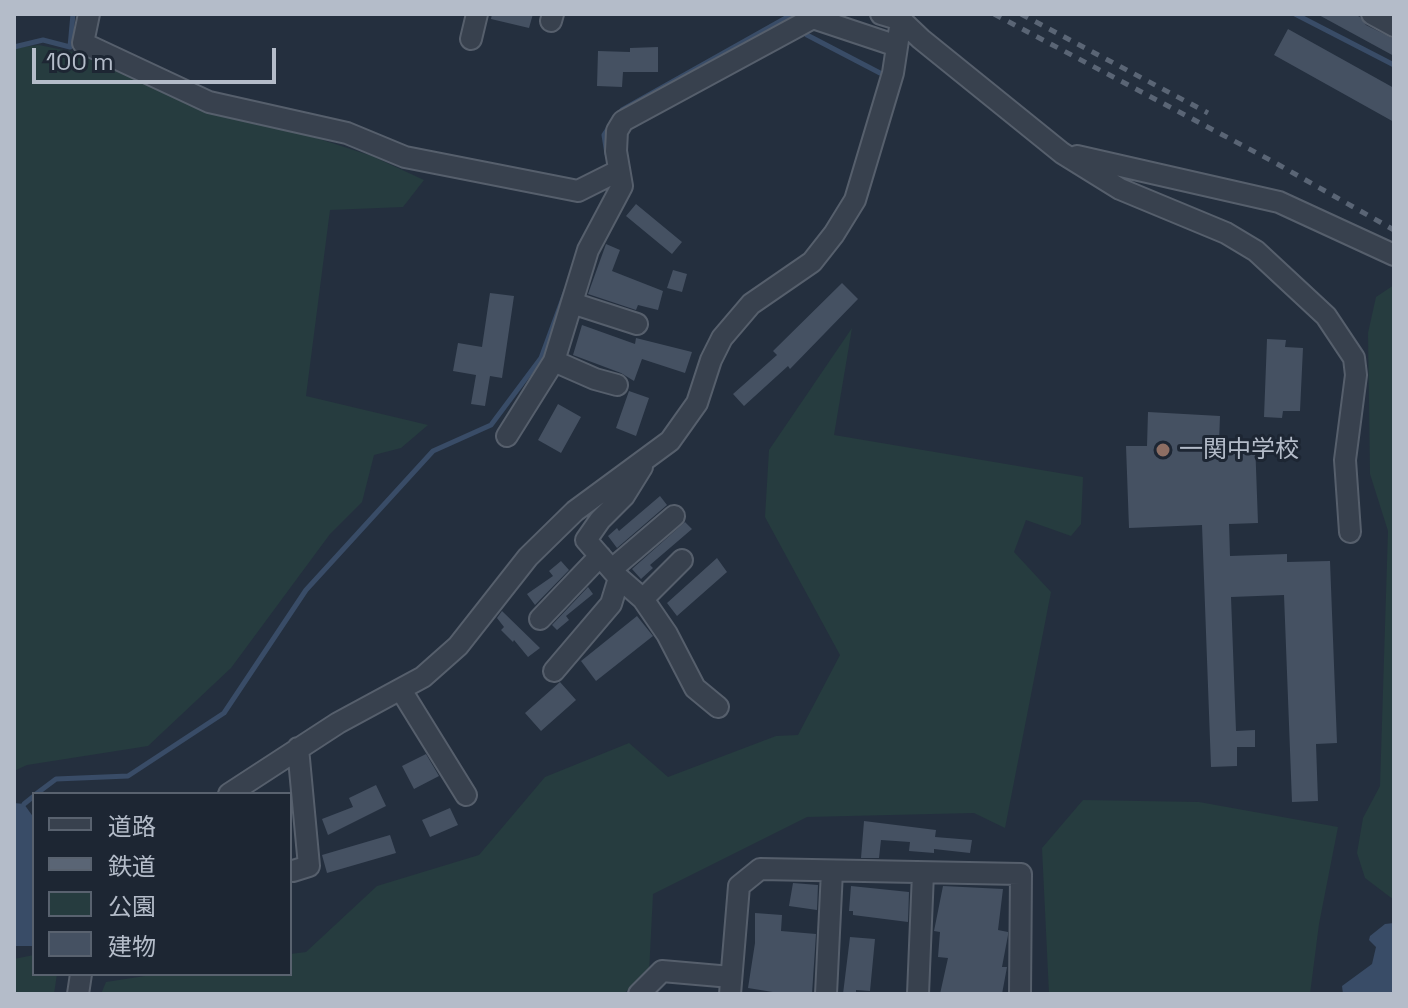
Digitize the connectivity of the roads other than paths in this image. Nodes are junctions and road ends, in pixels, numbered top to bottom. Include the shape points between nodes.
1 (89, 14) edge
2 (477, 14) edge
3 (881, 14) edge
4 (1372, 14) edge
5 (902, 17) edge
6 (1394, 26) edge
7 (471, 39) dead end
8 (897, 46) junction
9 (1062, 153) junction
10 (618, 171) junction
11 (1394, 255) edge
12 (572, 303) junction
13 (637, 324) dead end
14 (554, 361) junction
15 (617, 385) dead end
16 (507, 436) dead end
17 (647, 458) junction
18 (674, 516) dead end
19 (1350, 532) dead end
20 (682, 560) dead end
21 (610, 567) junction
22 (643, 599) junction
23 (540, 619) dead end
24 (554, 671) dead end
25 (401, 690) junction
26 (718, 707) dead end
27 (298, 748) junction
28 (232, 792) edge
29 (466, 795) dead end
30 (293, 871) dead end
31 (832, 871) junction
32 (923, 873) junction
33 (731, 986) edge
34 (639, 994) edge
35 (826, 994) edge
36 (918, 994) edge
37 (1020, 994) edge

1 - 10 street via 83,43 209,102 347,133 405,157 578,191
2 - 7 street
3 - 5 street
4 - 6 street
5 - 8 street
5 - 9 street via 921,39
8 - 10 street via 813,18 623,121 617,131
8 - 17 street via 855,200 812,262 751,304 722,338 697,403 670,441
9 - 11 street via 1279,202
9 - 19 street via 1120,189 1256,251 1339,332 1354,358 1356,375 1345,460
10 - 12 street via 622,186 588,250
12 - 13 street
12 - 14 street
14 - 15 street
14 - 16 street
17 - 21 street via 624,496 586,540
17 - 25 street via 575,511 528,557 458,646
18 - 21 street
20 - 22 street
21 - 22 street
21 - 23 street
21 - 24 street via 611,604
22 - 26 street via 695,688
25 - 27 street
25 - 29 street
27 - 28 street
27 - 30 street via 309,866
31 - 32 street
31 - 33 street via 760,869 739,886
31 - 35 street
32 - 36 street
32 - 37 street via 1021,874
33 - 34 street via 662,971

